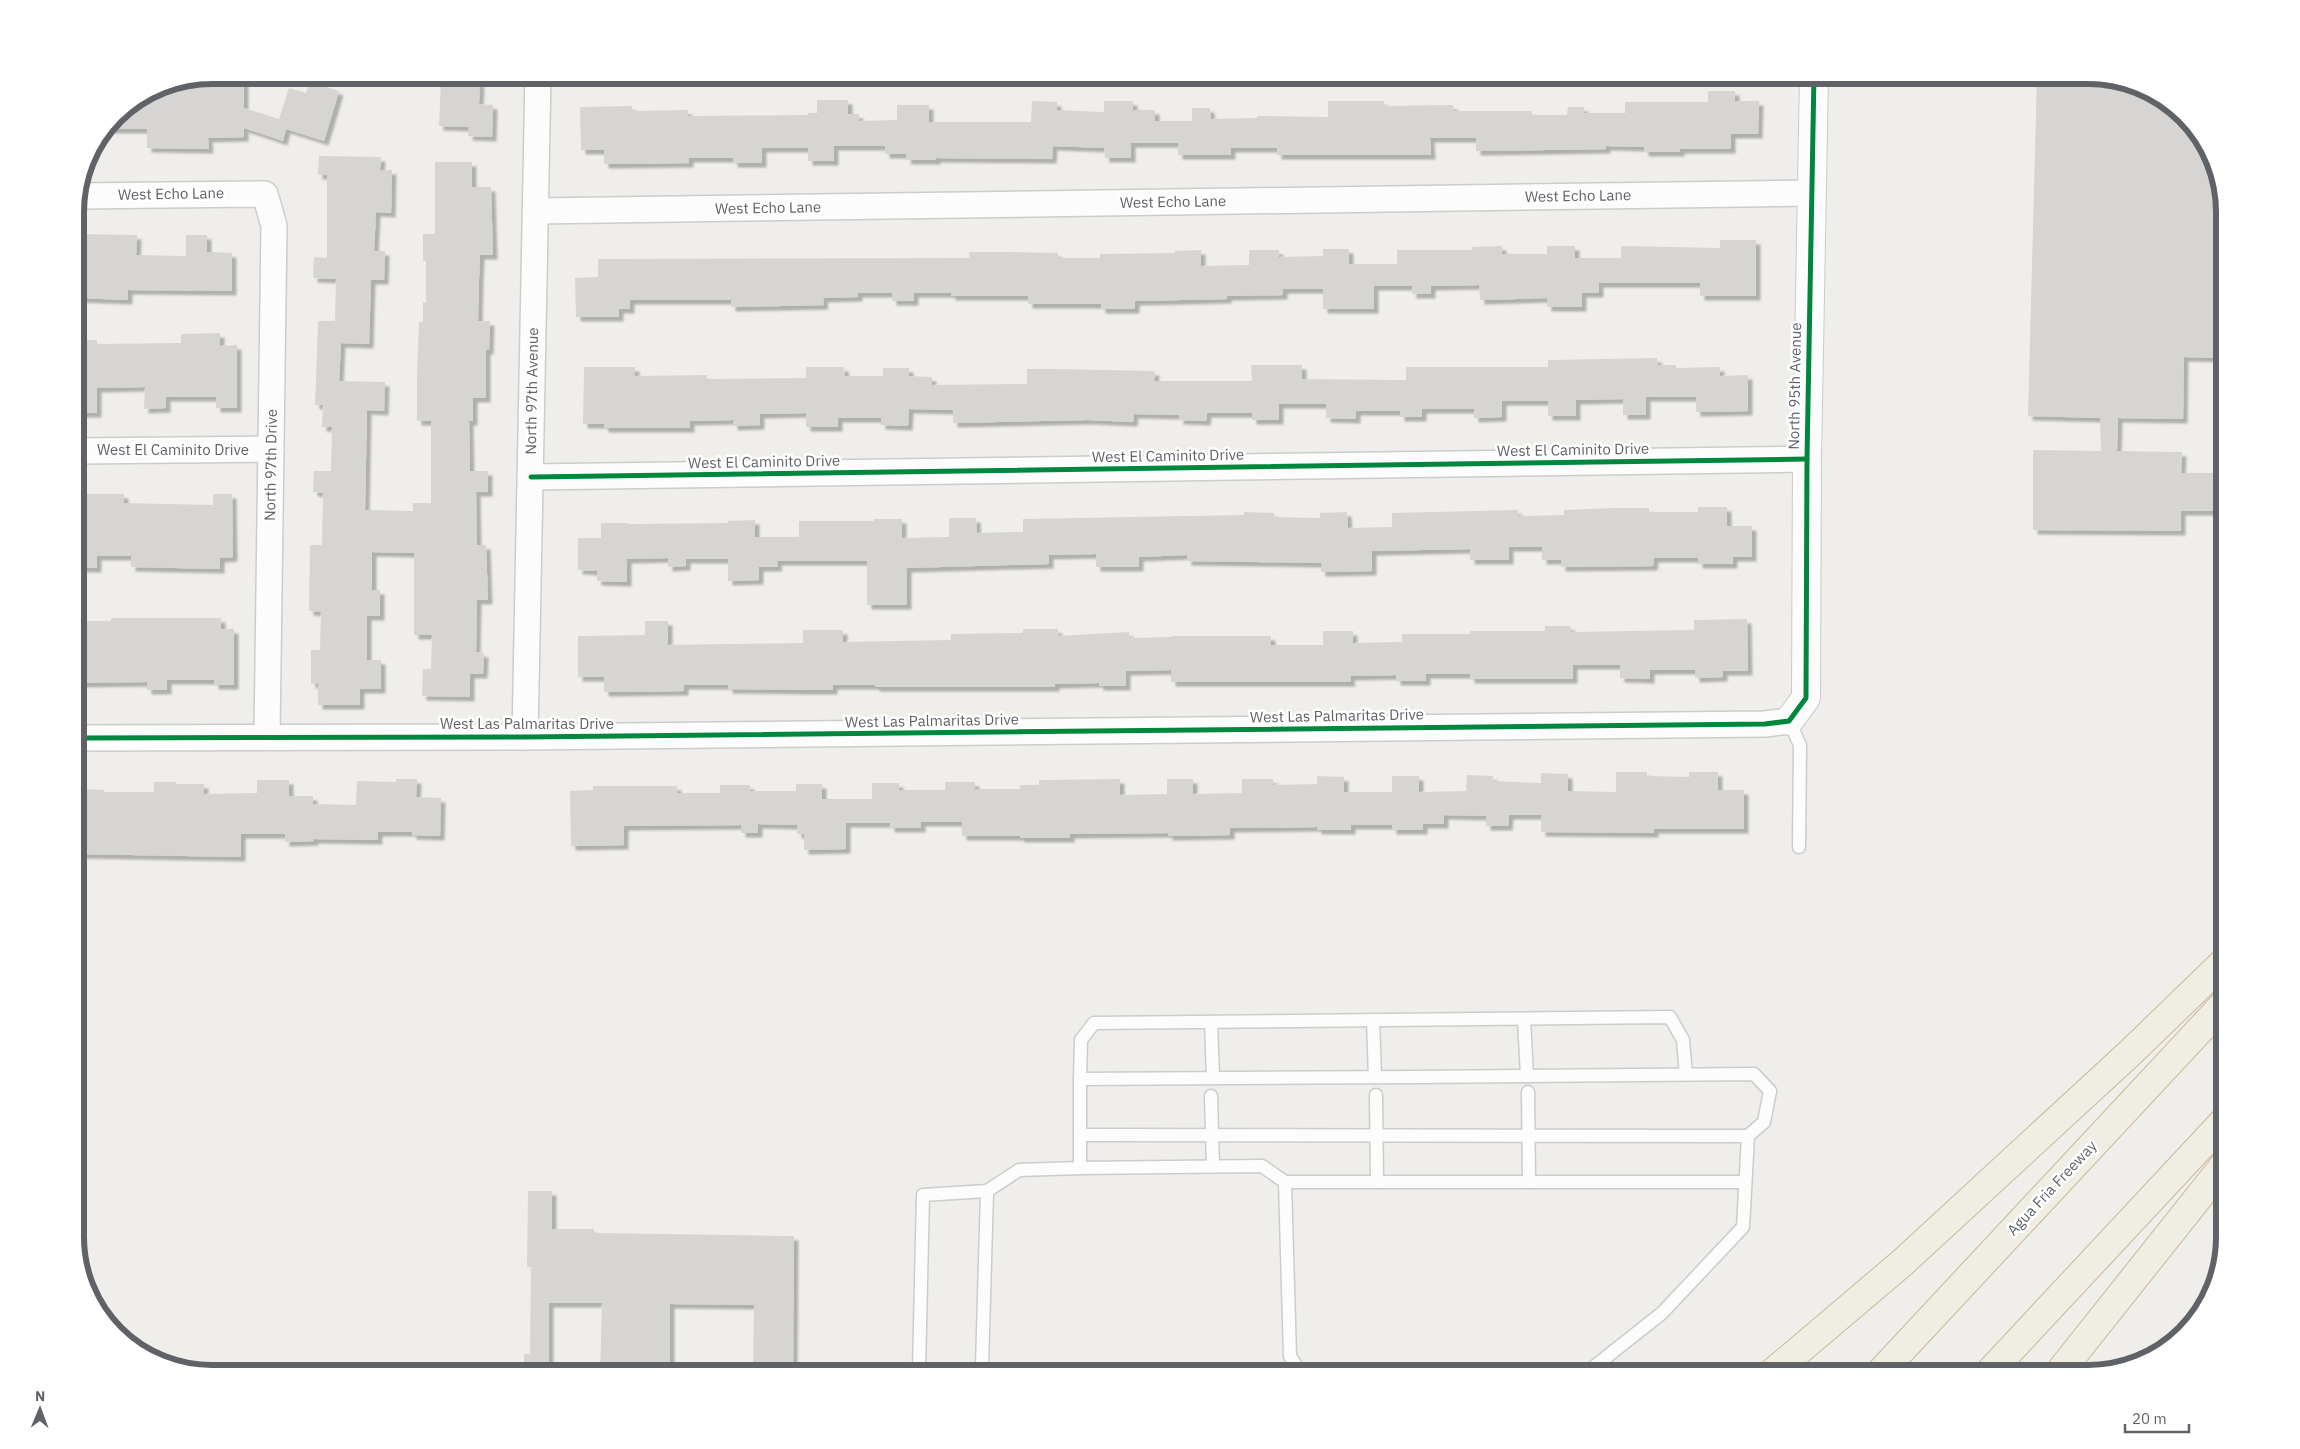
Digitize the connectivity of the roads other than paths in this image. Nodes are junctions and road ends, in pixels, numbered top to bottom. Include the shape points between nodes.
1 (538, 84) edge
2 (1814, 84) edge
3 (1810, 193) junction
4 (265, 194) joint
5 (85, 196) edge
6 (536, 211) junction
7 (271, 449) junction
8 (84, 451) edge
9 (1807, 459) junction
10 (531, 478) junction
11 (1789, 721) junction
12 (267, 736) junction
13 (526, 737) junction
14 (84, 738) edge
15 (1799, 847) dead end
16 (2216, 970) edge
17 (2216, 1013) edge
18 (1524, 1019) junction
19 (1373, 1020) junction
20 (1211, 1022) junction
21 (1686, 1074) junction
22 (1527, 1076) junction
23 (1375, 1077) junction
24 (1213, 1078) junction
25 (1080, 1079) junction
26 (1528, 1092) dead end
27 (1376, 1095) dead end
28 (1211, 1096) dead end
29 (2216, 1130) edge
30 (1080, 1136) junction
31 (1212, 1136) junction
32 (1376, 1136) junction
33 (1528, 1136) junction
34 (1748, 1136) junction
35 (1213, 1166) junction
36 (1080, 1168) junction
37 (2216, 1175) edge
38 (1285, 1182) junction
39 (1377, 1182) junction
40 (1529, 1182) junction
41 (1744, 1182) junction
42 (987, 1191) junction
43 (919, 1365) edge
44 (982, 1365) edge
45 (1296, 1365) edge
46 (1596, 1365) edge
47 (1782, 1365) edge
48 (1887, 1365) edge
49 (1996, 1365) edge
50 (2065, 1365) edge

1 - 6 street, North 97th Avenue
2 - 3 street, North 95th Avenue
3 - 6 street, West Echo Lane
3 - 9 street, North 95th Avenue
4 - 5 street, West Echo Lane
4 - 7 street, North 97th Drive via 274,226
6 - 10 street, North 97th Avenue
7 - 8 street, West El Caminito Drive
7 - 12 street, North 97th Drive
9 - 10 street, West El Caminito Drive
9 - 11 street, North 95th Avenue via 1806,698
10 - 13 street, North 97th Avenue
11 - 13 street, West Las Palmaritas Drive via 1765,724
11 - 15 lane via 1800,745
12 - 13 street, West Las Palmaritas Drive
12 - 14 street, West Las Palmaritas Drive
16 - 47 highway via 1902,1263
17 - 48 highway, Agua Fria Freeway
18 - 19 lane
18 - 21 lane via 1670,1018 1683,1040
18 - 22 lane
19 - 20 lane
19 - 23 lane
20 - 24 lane
20 - 25 lane via 1094,1023 1081,1040
21 - 22 lane
21 - 34 lane via 1754,1074 1770,1091 1764,1122
22 - 23 lane
23 - 24 lane
24 - 25 lane
25 - 30 lane
26 - 33 lane
27 - 32 lane
28 - 31 lane
29 - 49 highway
30 - 31 lane
30 - 36 lane
31 - 32 lane
31 - 35 lane
32 - 33 lane
32 - 39 lane
33 - 34 lane
33 - 40 lane
34 - 41 lane
35 - 36 lane
35 - 38 lane via 1262,1166
36 - 42 lane via 1019,1170
37 - 50 highway
38 - 39 lane
38 - 45 lane via 1290,1356
39 - 40 lane
40 - 41 lane
41 - 46 lane via 1743,1226 1662,1313
42 - 43 lane via 923,1195
42 - 44 lane

